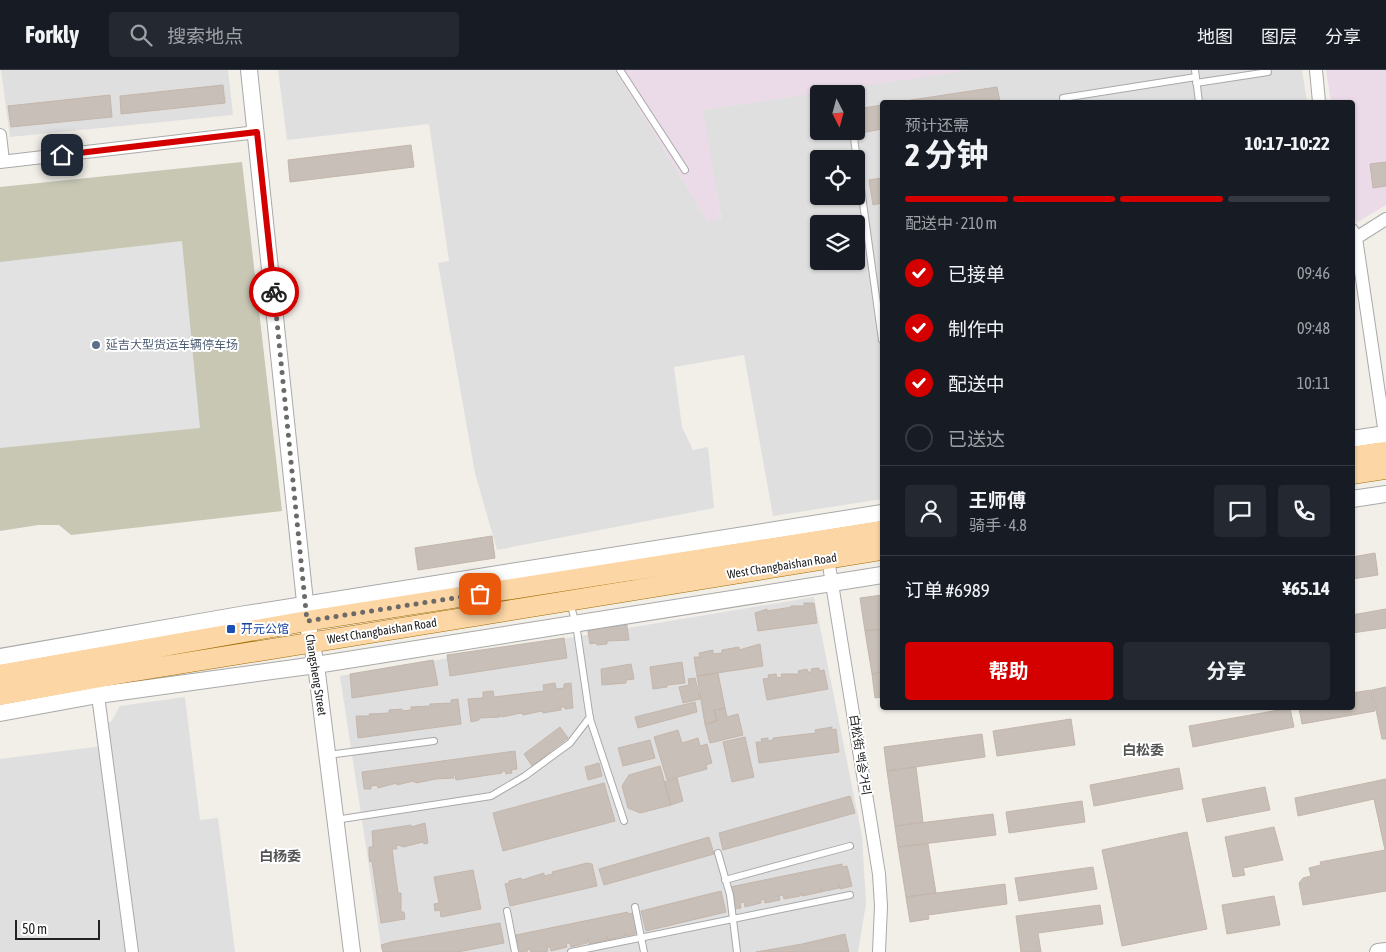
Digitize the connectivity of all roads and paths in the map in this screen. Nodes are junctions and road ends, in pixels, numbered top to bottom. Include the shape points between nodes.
1 (249, 70) edge
2 (620, 70) edge
3 (1316, 70) edge
4 (1268, 72) dead end
5 (1196, 77) edge
6 (1064, 100) edge
7 (1199, 100) edge
8 (1319, 100) edge
9 (257, 132) junction
10 (0, 135) edge
11 (854, 140) edge
12 (2, 162) edge
13 (686, 170) dead end
14 (1386, 219) edge
15 (1355, 234) edge
16 (1355, 240) edge
17 (880, 326) edge
18 (1355, 439) edge
19 (1386, 440) edge
20 (1355, 456) edge
21 (1386, 469) edge
22 (1355, 474) edge
23 (1386, 494) edge
24 (1355, 499) edge
25 (880, 513) edge
26 (880, 531) edge
27 (880, 550) edge
28 (828, 559) junction
29 (880, 575) edge
30 (832, 583) junction
31 (569, 600) junction
32 (306, 613) junction
33 (576, 624) junction
34 (310, 643) junction
35 (0, 657) edge
36 (316, 665) junction
37 (0, 675) edge
38 (97, 686) junction
39 (0, 695) edge
40 (0, 713) edge
41 (590, 717) junction
42 (434, 741) dead end
43 (327, 755) junction
44 (335, 820) junction
45 (624, 821) dead end
46 (850, 846) dead end
47 (718, 853) dead end
48 (726, 880) junction
49 (850, 895) dead end
50 (635, 908) dead end
51 (507, 911) dead end
52 (731, 919) junction
53 (641, 938) junction
54 (1386, 951) edge
55 (132, 952) edge
56 (352, 952) edge
57 (515, 952) edge
58 (571, 952) edge
59 (644, 952) edge
60 (737, 952) edge
61 (879, 952) edge
62 (1378, 952) edge

1 - 9 street, Changsheng Street
2 - 13 lane
3 - 8 street
4 - 5 lane
5 - 6 lane
5 - 7 lane
9 - 12 street
9 - 32 street, Changsheng Street
10 - 12 street
11 - 17 lane
14 - 15 street
16 - 19 street
18 - 19 street
19 - 20 main road
21 - 22 main road
23 - 24 street
25 - 32 street, West Changbaishan Road
26 - 32 main road, West Changbaishan Road
27 - 28 main road, West Changbaishan Road
28 - 30 street, 白松街 백송거리
28 - 31 main road, West Changbaishan Road
29 - 30 street, West Changbaishan Road
30 - 33 street, West Changbaishan Road
30 - 61 street, 白松街 백송거리 via 879,874
31 - 33 lane
31 - 34 main road, West Changbaishan Road
32 - 34 street, Changsheng Street
32 - 35 street, West Changbaishan Road
32 - 37 main road, West Changbaishan Road
33 - 36 street, West Changbaishan Road
33 - 41 lane
34 - 36 street, Changsheng Street
34 - 38 main road, West Changbaishan Road
36 - 38 street, West Changbaishan Road
36 - 43 street, Changsheng Street
38 - 39 main road, West Changbaishan Road
38 - 40 street, West Changbaishan Road
38 - 55 street
41 - 44 lane via 570,743 491,796
41 - 45 lane
42 - 43 lane
43 - 44 street, Changsheng Street
44 - 56 street, Changsheng Street
46 - 48 lane
47 - 48 lane
48 - 52 lane
49 - 52 lane
50 - 53 lane
51 - 57 lane
52 - 53 lane
52 - 60 lane
53 - 58 lane
53 - 59 lane
54 - 62 street

